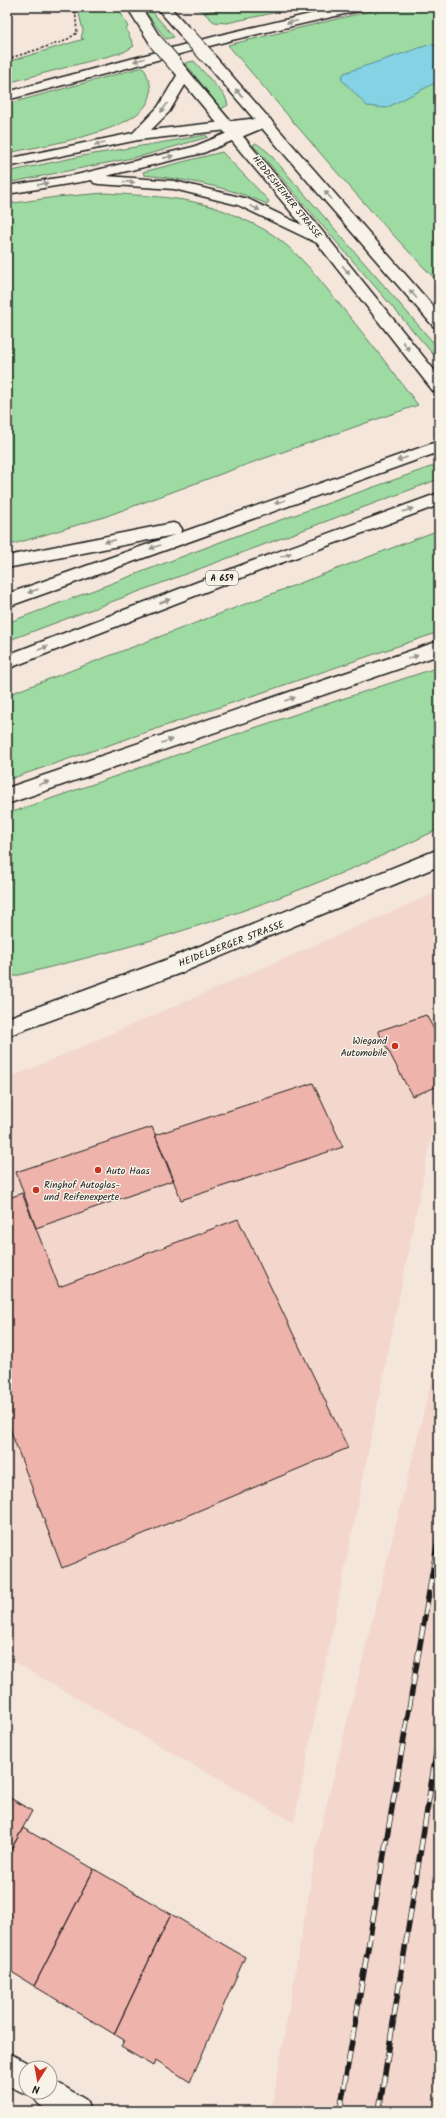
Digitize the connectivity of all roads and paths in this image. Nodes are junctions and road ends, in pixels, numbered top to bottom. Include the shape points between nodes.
1 (75, 7) edge
2 (134, 7) edge
3 (163, 7) edge
4 (357, 7) edge
5 (7, 59) edge
6 (180, 70) junction
7 (7, 96) edge
8 (265, 122) junction
9 (226, 124) junction
10 (236, 135) junction
11 (138, 136) junction
12 (7, 163) edge
13 (76, 179) junction
14 (7, 190) edge
15 (322, 240) junction
16 (439, 323) edge
17 (438, 386) edge
18 (439, 446) edge
19 (439, 499) edge
20 (244, 514) junction
21 (7, 562) edge
22 (7, 601) edge
23 (439, 648) edge
24 (7, 662) edge
25 (7, 796) edge
26 (439, 857) edge
27 (11, 1025) edge
28 (7, 2067) edge
29 (18, 2074) edge
30 (58, 2100) edge
31 (75, 2111) edge

1 - 5 path via 77,33 64,42
2 - 6 main road, HEDDESHEIMER STRASSE, bridge via 156,42
8 -> 3 main road, bridge
4 -> 7 main road via 221,39
6 - 9 main road, HEDDESHEIMER STRASSE
6 -> 11 main road via 164,110
8 - 9 main road
8 - 10 main road
16 -> 8 main road
9 - 10 main road, HEDDESHEIMER STRASSE
9 - 11 main road
13 -> 10 main road via 198,150
10 - 15 main road, HEDDESHEIMER STRASSE
11 -> 12 main road
14 -> 13 main road
13 -> 15 main road via 174,185 243,202
15 -> 17 main road, HEDDESHEIMER STRASSE
18 -> 20 main road
24 -> 19 main road, A 659 via 253,567
20 -> 21 main road
20 -> 22 main road
25 -> 23 main road
26 - 27 main road, HEIDELBERGER STRASSE via 276,925
28 - 29 main road
30 - 31 main road

